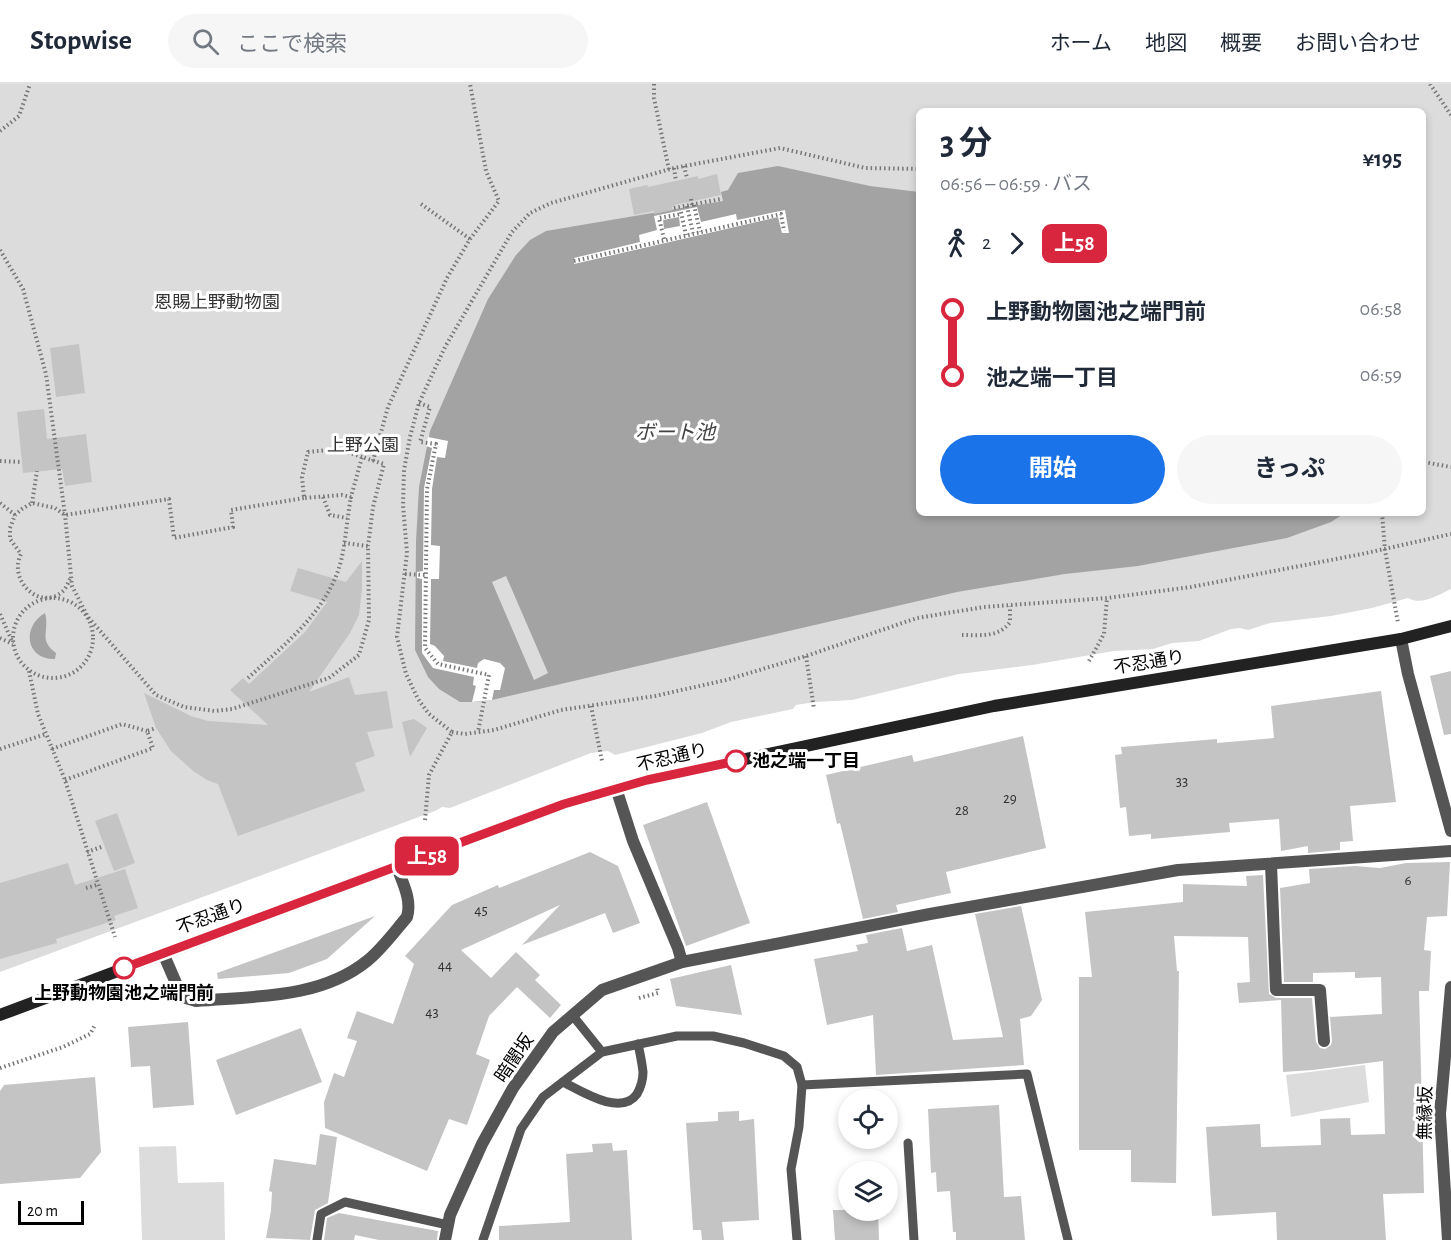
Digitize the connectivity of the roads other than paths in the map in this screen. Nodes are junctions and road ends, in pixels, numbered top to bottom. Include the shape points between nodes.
1 (1451, 626) edge
2 (1401, 639) junction
3 (616, 788) junction
4 (1451, 831) edge
5 (1451, 851) edge
6 (1271, 864) junction
7 (398, 867) junction
8 (164, 953) junction
9 (682, 962) junction
10 (1451, 987) edge
11 (0, 1016) edge
12 (573, 1016) junction
13 (1324, 1041) dead end
14 (638, 1044) junction
15 (602, 1052) junction
16 (563, 1082) junction
17 (802, 1085) junction
18 (908, 1143) dead end
19 (448, 1225) junction
20 (317, 1240) edge
21 (445, 1240) edge
22 (483, 1240) edge
23 (797, 1240) edge
24 (915, 1240) edge
25 (1068, 1240) edge
26 (1448, 1240) edge

1 - 2 main road, 不忍通り
2 - 3 main road, 不忍通り via 994,706
2 - 4 street
3 - 7 main road, 不忍通り
3 - 9 street via 626,824
5 - 6 street, 暗闇坂
6 - 9 street, 暗闇坂 via 1178,870
6 - 13 street via 1276,990 1320,990
7 - 8 main road, 不忍通り
7 - 8 street via 410,908 407,917 369,960 326,986 196,1001 182,997
8 - 11 main road, 不忍通り
9 - 12 street, 暗闇坂 via 602,990
10 - 26 street, 無縁坂 via 1440,1114
12 - 15 lane
12 - 19 street, 暗闇坂 via 553,1032 513,1088 482,1144
14 - 15 lane
14 - 16 lane via 642,1087 633,1099 607,1102
14 - 17 lane via 677,1036 713,1036 744,1043 784,1056 797,1067
15 - 16 lane
16 - 22 lane via 543,1097 521,1129
17 - 23 lane via 791,1169
17 - 25 lane via 1027,1074
18 - 24 lane
19 - 20 lane via 345,1203 321,1214
19 - 21 street, 暗闇坂

